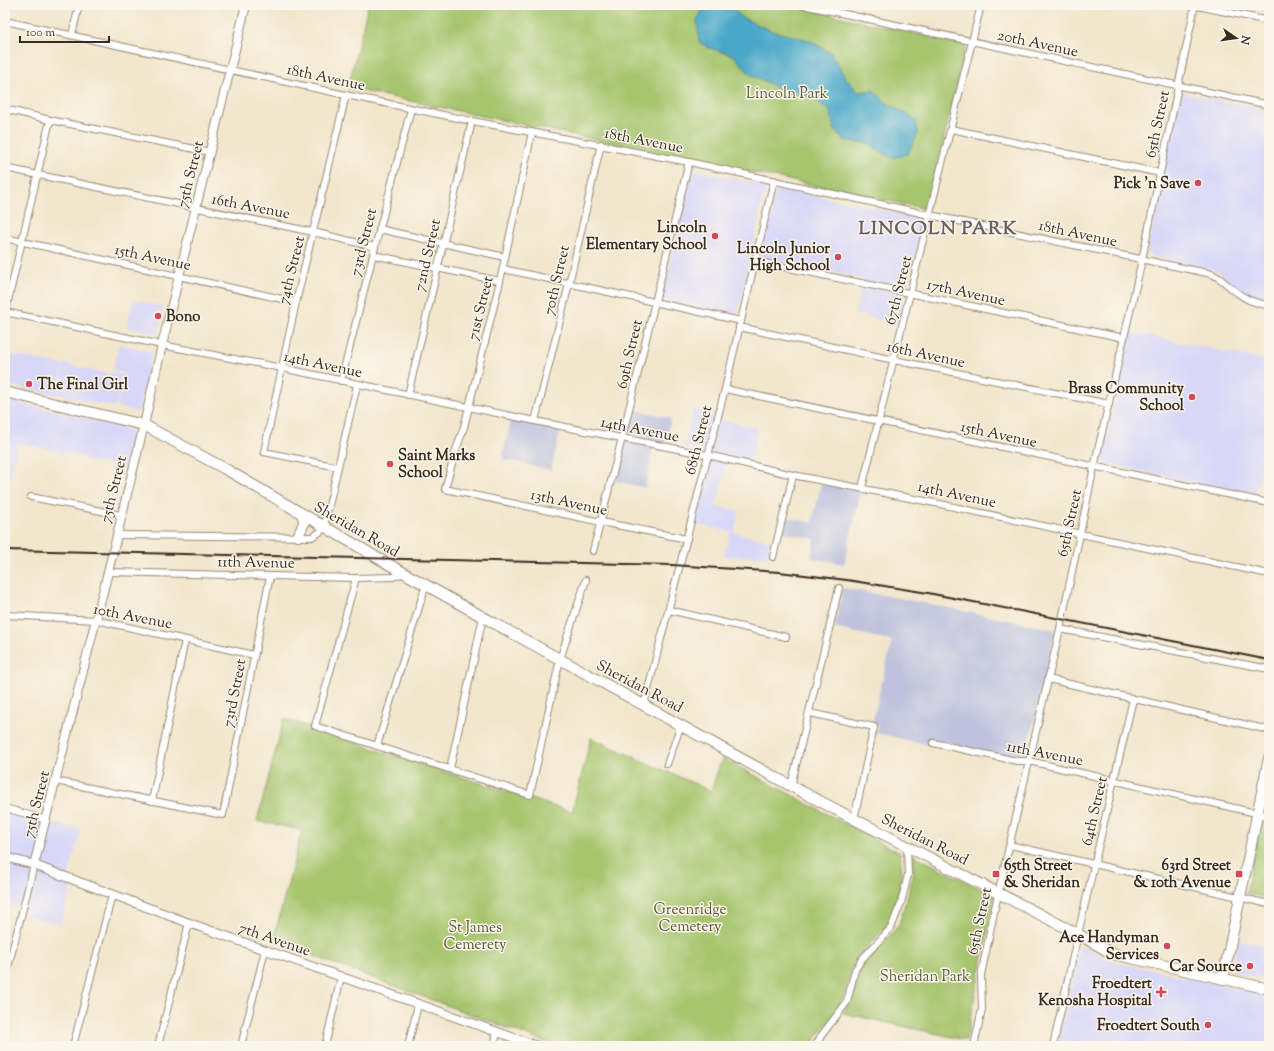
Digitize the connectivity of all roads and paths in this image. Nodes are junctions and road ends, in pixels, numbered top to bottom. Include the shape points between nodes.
1 (79, 5) edge
2 (246, 5) edge
3 (803, 5) edge
4 (981, 5) edge
5 (1194, 5) edge
6 (5, 21) edge
7 (1269, 21) edge
8 (72, 35) junction
9 (972, 42) junction
10 (231, 69) junction
11 (1178, 86) junction
12 (346, 95) junction
13 (1269, 105) edge
14 (5, 109) edge
15 (411, 109) junction
16 (50, 120) junction
17 (472, 121) junction
18 (951, 129) junction
19 (532, 132) junction
20 (601, 144) junction
21 (210, 152) junction
22 (689, 162) junction
23 (5, 168) edge
24 (1160, 173) junction
25 (37, 175) junction
26 (774, 180) junction
27 (196, 208) junction
28 (930, 215) junction
29 (379, 229) junction
30 (313, 232) junction
31 (5, 238) edge
32 (22, 241) junction
33 (443, 244) junction
34 (375, 246) junction
35 (372, 255) junction
36 (505, 257) junction
37 (1142, 260) junction
38 (755, 261) junction
39 (437, 269) junction
40 (503, 269) junction
41 (179, 276) junction
42 (500, 281) junction
43 (569, 284) junction
44 (910, 293) junction
45 (655, 301) junction
46 (296, 302) junction
47 (1269, 305) edge
48 (5, 313) edge
49 (740, 324) junction
50 (1124, 338) junction
51 (162, 345) junction
52 (894, 360) junction
53 (282, 368) junction
54 (341, 382) junction
55 (357, 385) junction
56 (725, 389) junction
57 (5, 392) edge
58 (408, 395) junction
59 (1109, 404) junction
60 (469, 408) junction
61 (534, 421) junction
62 (878, 422) junction
63 (144, 425) junction
64 (622, 438) junction
65 (708, 456) junction
66 (338, 467) junction
67 (1094, 467) junction
68 (792, 475) junction
69 (862, 488) junction
70 (445, 489) joint
71 (30, 497) dead end
72 (1269, 503) edge
73 (303, 514) junction
74 (121, 515) junction
75 (600, 522) junction
76 (324, 527) junction
77 (1080, 533) junction
78 (116, 535) junction
79 (298, 536) junction
80 (687, 539) junction
81 (593, 551) dead end
82 (773, 557) dead end
83 (108, 572) junction
84 (404, 572) junction
85 (1269, 574) edge
86 (270, 576) junction
87 (356, 578) junction
88 (586, 580) dead end
89 (426, 584) junction
90 (839, 588) dead end
91 (669, 610) junction
92 (5, 615) edge
93 (483, 617) junction
94 (96, 620) junction
95 (1060, 628) junction
96 (786, 637) dead end
97 (185, 640) junction
98 (254, 655) junction
99 (560, 659) junction
100 (1269, 669) edge
101 (1048, 679) junction
102 (1133, 698) junction
103 (644, 706) junction
104 (810, 713) junction
105 (681, 725) junction
106 (1269, 730) edge
107 (933, 743) dead end
108 (377, 746) junction
109 (1269, 758) edge
110 (1028, 761) junction
111 (667, 764) dead end
112 (450, 769) junction
113 (56, 781) junction
114 (1114, 781) junction
115 (791, 786) junction
116 (152, 801) junction
117 (5, 808) edge
118 (1258, 813) junction
119 (1269, 816) edge
120 (854, 819) junction
121 (47, 820) junction
122 (1010, 845) junction
123 (906, 846) junction
124 (5, 858) edge
125 (1095, 864) junction
126 (34, 865) junction
127 (998, 894) junction
128 (112, 895) junction
129 (1240, 897) junction
130 (1269, 904) edge
131 (189, 923) junction
132 (1078, 934) junction
133 (265, 950) junction
134 (6, 972) edge
135 (341, 977) junction
136 (1223, 979) junction
137 (5, 980) edge
138 (1269, 989) edge
139 (418, 1005) junction
140 (497, 1032) junction
141 (73, 1046) edge
142 (158, 1046) edge
143 (241, 1046) edge
144 (325, 1046) edge
145 (408, 1046) edge
146 (494, 1046) edge
147 (537, 1046) edge
148 (815, 1046) edge
149 (974, 1046) edge
150 (1053, 1046) edge

1 - 8 street
2 - 10 street, 75th Street
3 - 9 street, 20th Avenue
4 - 9 street, 67th Street
5 - 7 street
5 - 11 street, 65th Street
6 - 8 street, 18th Avenue
8 - 10 street, 18th Avenue
9 - 11 street, 20th Avenue
9 - 18 street, 67th Street
10 - 12 street, 18th Avenue
10 - 21 street, 75th Street
11 - 13 street, 20th Avenue
11 - 24 street, 65th Street
12 - 15 street, 18th Avenue
12 - 30 street, 74th Street
14 - 16 street
15 - 17 street, 18th Avenue
15 - 29 street, 73rd Street
16 - 21 street
16 - 25 street
17 - 19 street, 18th Avenue
17 - 33 street, 72nd Street
18 - 24 street
18 - 28 street, 67th Street
19 - 20 street, 18th Avenue
19 - 36 street, 71st Street
20 - 22 street, 18th Avenue
20 - 43 street, 70th Street
21 - 27 street, 75th Street
22 - 26 street, 18th Avenue
22 - 45 street, 69th Street
23 - 25 street, 16th Avenue
24 - 37 street, 65th Street
25 - 27 street, 16th Avenue
25 - 32 street
26 - 28 street, 18th Avenue
26 - 38 street, 68th Street
27 - 30 street, 16th Avenue
27 - 41 street, 75th Street
28 - 37 street, 18th Avenue
28 - 44 street, 67th Street
29 - 33 street
29 - 34 street, 73rd Street
30 - 34 street, 16th Avenue
30 - 46 street, 74th Street
31 - 32 street, 15th Avenue
32 - 41 street, 15th Avenue
32 - 48 street
33 - 36 street
33 - 39 street, 72nd Street
34 - 35 street, 73rd Street
35 - 39 street
35 - 54 street, 73rd Street
36 - 40 street, 71st Street
37 - 47 street, 18th Avenue via 1218,276 1242,297
37 - 50 street, 65th Street
38 - 44 street, 17th Avenue
38 - 49 street, 68th Street
39 - 42 street
39 - 58 street, 72nd Street
40 - 42 street, 71st Street
40 - 43 street, 16th Avenue
41 - 46 street, 15th Avenue
41 - 51 street, 75th Street
42 - 60 street, 71st Street
43 - 45 street, 16th Avenue
43 - 61 street, 70th Street
44 - 50 street, 17th Avenue
44 - 52 street, 67th Street
45 - 49 street, 16th Avenue
45 - 64 street, 69th Street
46 - 53 street, 74th Street
48 - 51 street, 14th Avenue
49 - 52 street, 16th Avenue
49 - 56 street, 68th Street
50 - 59 street, 65th Street
51 - 53 street, 14th Avenue
51 - 63 street, 75th Street
52 - 59 street, 16th Avenue
52 - 62 street, 67th Street
53 - 54 street, 14th Avenue
53 - 66 street, 74th Street via 264,452
54 - 55 street, 14th Avenue
55 - 58 street, 14th Avenue
55 - 66 street
56 - 62 street, 15th Avenue
56 - 65 street, 68th Street
57 - 63 main road, Sheridan Road
58 - 60 street, 14th Avenue
59 - 67 street, 65th Street
60 - 61 street, 14th Avenue
60 - 70 street, 71st Street
61 - 64 street, 14th Avenue
62 - 67 street, 15th Avenue
62 - 69 street, 67th Street
63 - 73 main road, Sheridan Road
63 - 74 street, 75th Street
64 - 65 street, 14th Avenue
64 - 75 street, 69th Street
65 - 68 street, 14th Avenue
65 - 80 street, 68th Street
66 - 76 street
67 - 72 street, 15th Avenue
67 - 77 street, 65th Street
68 - 69 street, 14th Avenue
68 - 82 street
69 - 77 street, 14th Avenue
70 - 75 street, 13th Avenue
71 - 74 street
73 - 76 main road, Sheridan Road
73 - 79 main road via 304,523
74 - 78 street, 75th Street
75 - 80 street, 13th Avenue
75 - 81 street, 69th Street
76 - 79 street via 312,536
76 - 84 main road, Sheridan Road
77 - 85 street, 14th Avenue
77 - 95 street, 65th Street
78 - 79 street
78 - 83 street, 75th Street
80 - 91 street, 68th Street
83 - 86 street, 11th Avenue
83 - 94 street, 75th Street
84 - 87 street, 11th Avenue via 393,577
84 - 89 main road, Sheridan Road
86 - 87 street, 11th Avenue
86 - 98 street, 73rd Street
87 - 108 street via 315,726
88 - 99 street
89 - 93 main road, Sheridan Road
89 - 108 street
90 - 104 street
91 - 96 street
91 - 103 street, 68th Street
92 - 94 street, 10th Avenue
93 - 99 main road, Sheridan Road
93 - 112 street
94 - 97 street, 10th Avenue
94 - 113 street, 75th Street
95 - 100 street
95 - 101 street, 65th Street
97 - 98 street, 10th Avenue
97 - 116 street
98 - 116 street, 73rd Street via 223,815
99 - 103 main road, Sheridan Road
99 - 112 street via 530,795
101 - 102 street
101 - 110 street, 65th Street
102 - 106 street
102 - 114 street, 64th Street
103 - 105 main road, Sheridan Road
104 - 115 street
104 - 120 street via 874,727
105 - 111 street
105 - 115 main road, Sheridan Road
107 - 110 street, 11th Avenue via 1017,761
108 - 112 street
109 - 118 main road
110 - 114 street, 11th Avenue
110 - 122 street, 65th Street
113 - 116 street
113 - 121 street, 75th Street
114 - 118 street, 11th Avenue
114 - 125 street, 64th Street
115 - 120 main road, Sheridan Road
117 - 121 street
118 - 119 street, 11th Avenue
118 - 129 main road
120 - 123 main road, Sheridan Road
121 - 126 street, 75th Street
122 - 125 street
122 - 127 street, 65th Street
123 - 127 main road, Sheridan Road
123 - 148 street via 908,876 891,928 862,959 855,970 847,1002
124 - 126 street, 7th Avenue
125 - 129 street
125 - 132 street, 64th Street
126 - 128 street, 7th Avenue
126 - 134 street, 75th Street
127 - 132 main road, Sheridan Road
127 - 149 street, 65th Street via 981,975 982,1009
128 - 131 street, 7th Avenue
128 - 141 street
129 - 130 street
129 - 136 main road
131 - 133 street, 7th Avenue
131 - 142 street
132 - 136 main road, Sheridan Road via 1113,954
132 - 150 street, 64th Street
133 - 135 street, 7th Avenue
133 - 143 street
134 - 137 street, 75th Street
135 - 139 street, 7th Avenue
135 - 144 street
136 - 138 main road, Sheridan Road
139 - 140 street, 7th Avenue
139 - 145 street
140 - 146 street
140 - 147 street, 7th Avenue

